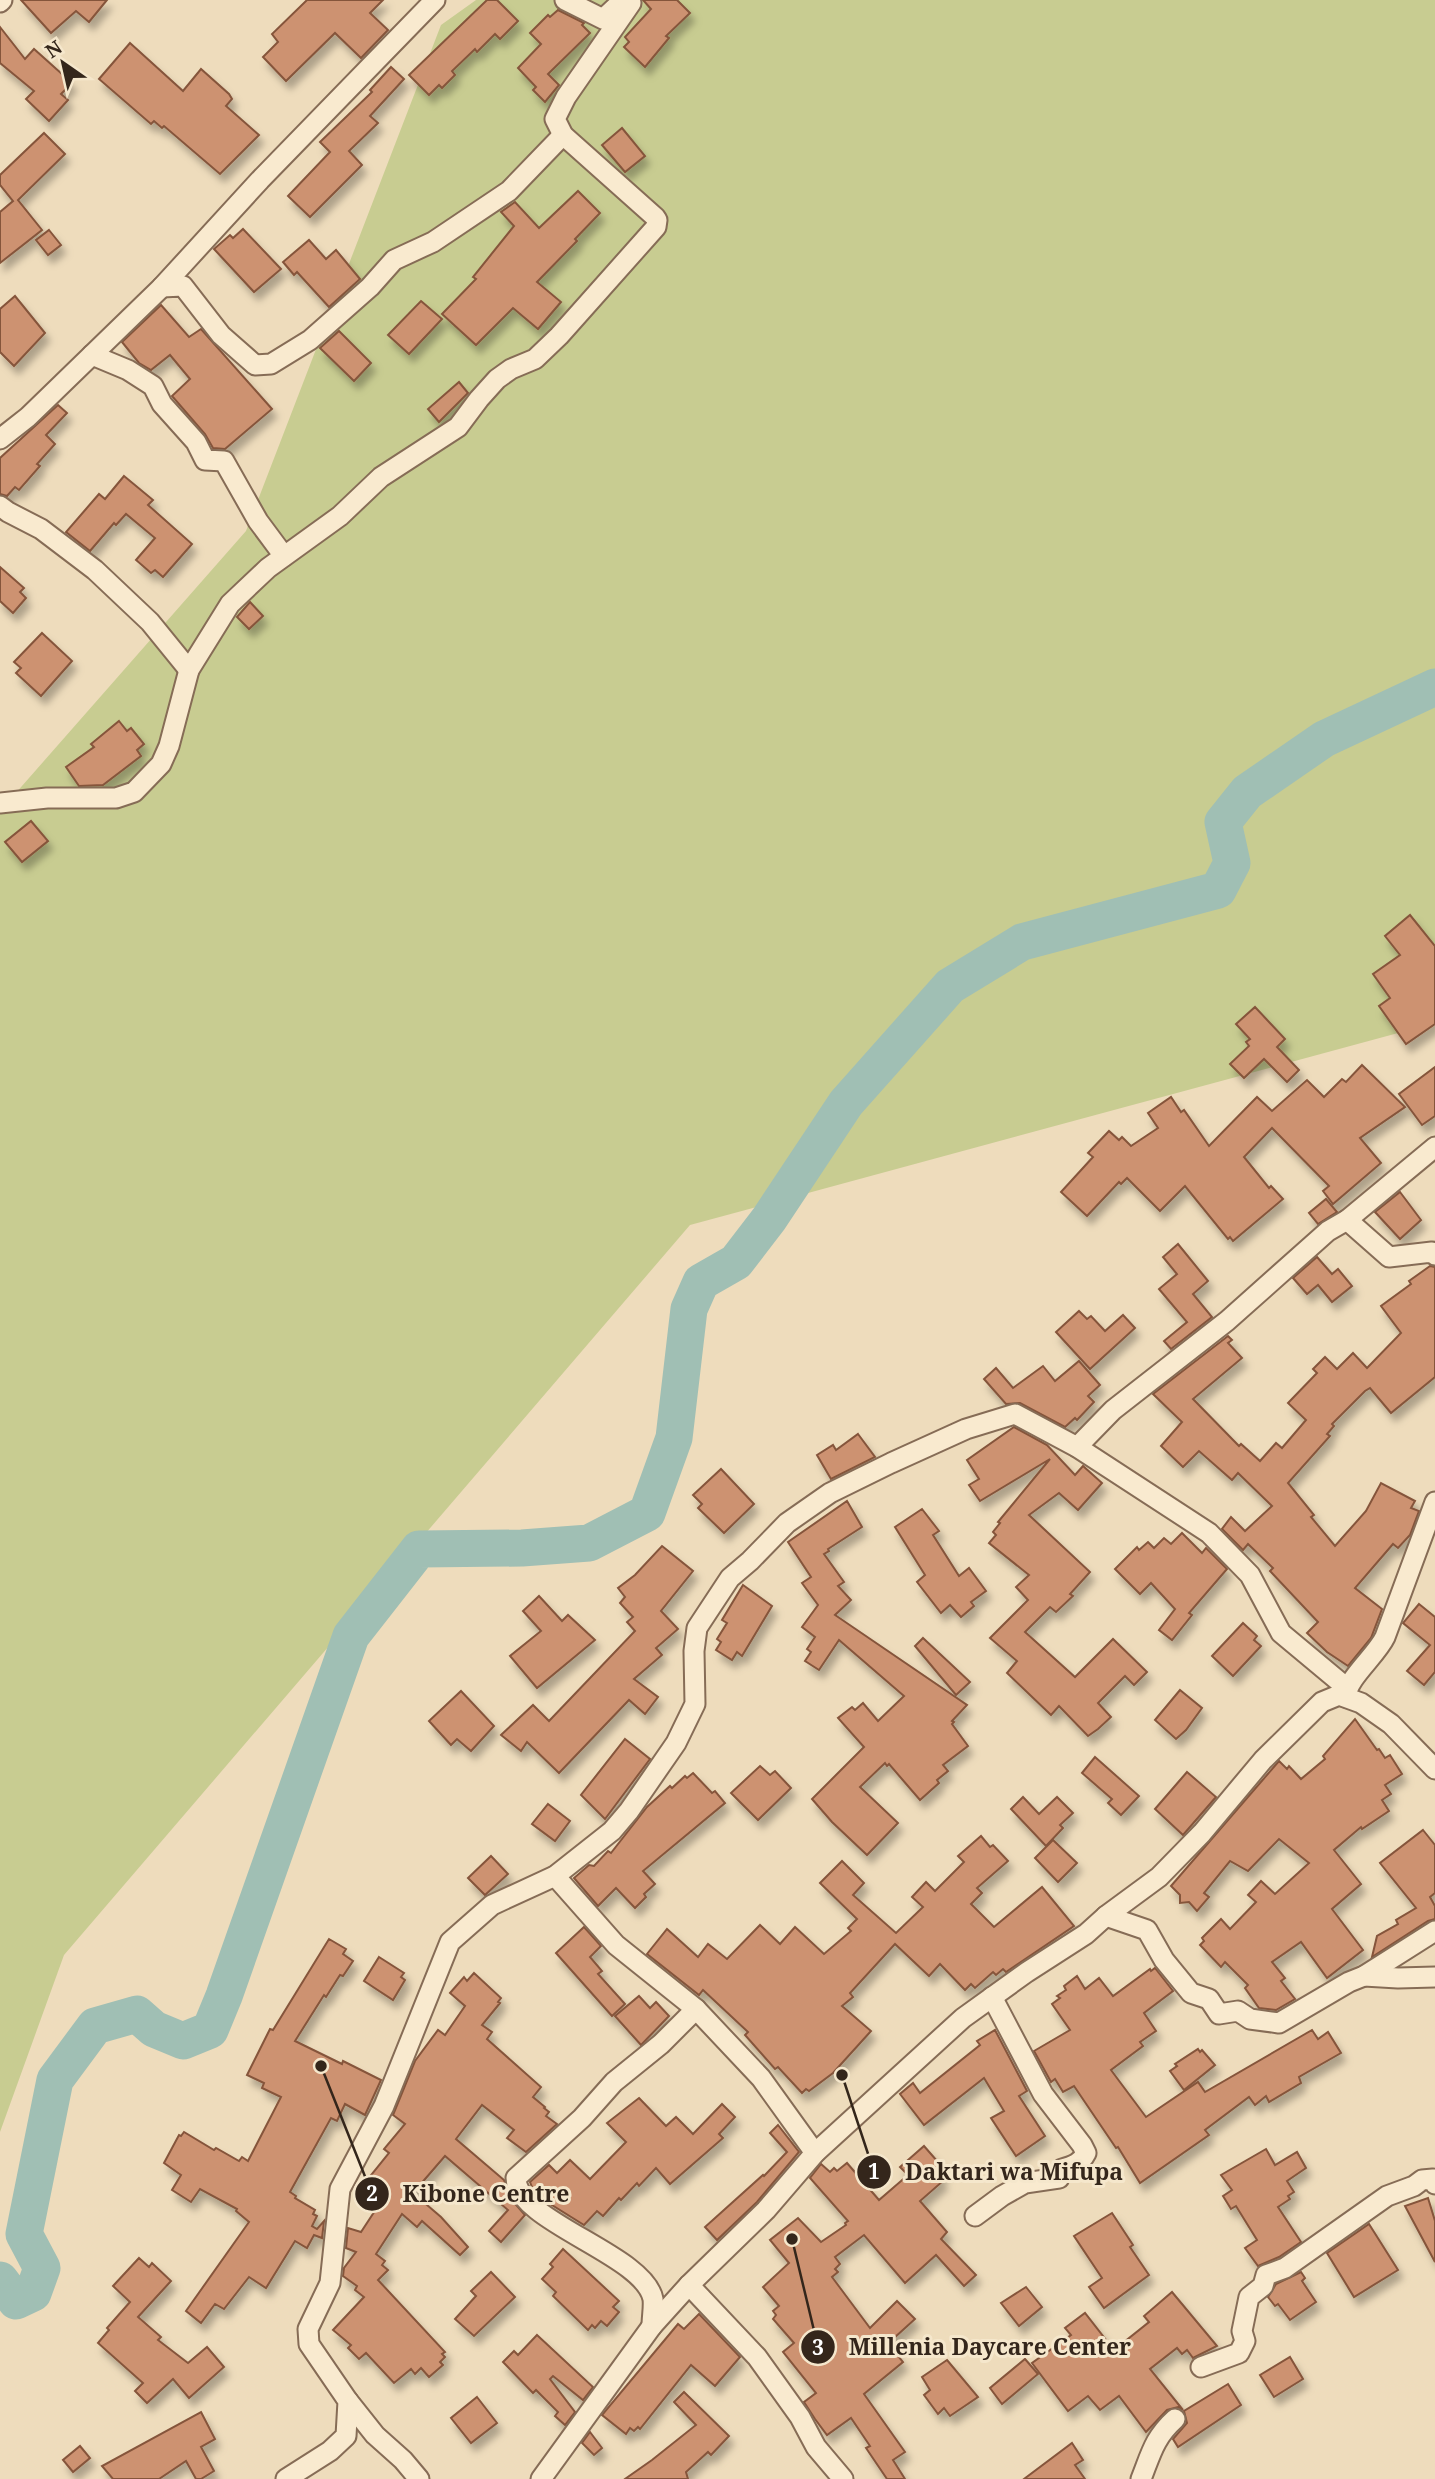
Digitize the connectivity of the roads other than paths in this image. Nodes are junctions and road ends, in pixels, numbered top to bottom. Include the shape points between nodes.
1 (435, 0) edge
2 (565, 0) edge
3 (634, 2) edge
4 (563, 135) junction
5 (162, 287) junction
6 (92, 355) junction
7 (0, 439) edge
8 (0, 506) edge
9 (284, 556) junction
10 (189, 670) junction
11 (5, 799) edge
12 (1435, 1147) edge
13 (1346, 1220) junction
14 (1435, 1255) edge
15 (1077, 1447) junction
16 (1435, 1502) edge
17 (1346, 1693) junction
18 (1435, 1769) edge
19 (555, 1876) junction
20 (1106, 1916) junction
21 (1435, 1931) edge
22 (1364, 1976) junction
23 (1435, 1977) edge
24 (992, 1997) junction
25 (695, 2009) junction
26 (815, 2153) junction
27 (1435, 2183) edge
28 (975, 2216) dead end
29 (690, 2285) junction
30 (652, 2326) junction
31 (1201, 2367) dead end
32 (348, 2401) junction
33 (1175, 2419) dead end
34 (286, 2479) edge
35 (419, 2479) edge
36 (541, 2479) edge
37 (843, 2479) edge
38 (1141, 2479) edge

1 - 5 street
2 - 3 street via 603,19 619,4
3 - 4 street via 558,112 556,122
4 - 5 street via 509,191 433,242 394,260 310,340 271,364 255,365 221,335 183,286
4 - 9 street via 653,214 657,225 536,359 497,379 458,427 381,477 340,516
5 - 6 street
6 - 7 street
6 - 9 street via 153,386 205,460 224,461
8 - 10 street via 41,529 95,570 150,622
9 - 10 street via 230,604
10 - 11 street via 165,755 136,790 120,797
12 - 13 street
13 - 14 street via 1389,1257
13 - 15 street via 1113,1410
15 - 17 street via 1209,1534 1250,1574 1281,1633
15 - 19 street via 1015,1414 966,1429 879,1469 830,1493 787,1523 730,1578 697,1628 695,1704 676,1743 612,1831
16 - 17 street via 1380,1648
17 - 18 street via 1383,1717
17 - 20 street via 1322,1702 1263,1760 1160,1877
19 - 25 street via 615,1945
19 - 32 street via 492,1905 450,1942 384,2106 340,2189 330,2283 307,2338
20 - 22 street via 1147,1930 1191,1993 1209,1999 1219,2014 1238,2011 1250,2019 1279,2023
20 - 24 street
21 - 22 street
22 - 23 street
24 - 26 street via 962,2018
24 - 28 street via 1042,2094 1086,2153 1073,2166 1062,2169 1059,2178 1025,2183
25 - 26 street via 761,2078
25 - 30 street via 516,2178 523,2195 536,2207 641,2277 653,2298
26 - 29 street via 766,2210
27 - 31 street via 1422,2180 1387,2196 1285,2268 1266,2275 1263,2286 1249,2297 1242,2331 1245,2341 1239,2353
29 - 30 street
29 - 37 street via 757,2357 816,2447
30 - 36 street
32 - 34 street via 345,2436
32 - 35 street
33 - 38 street via 1154,2443

